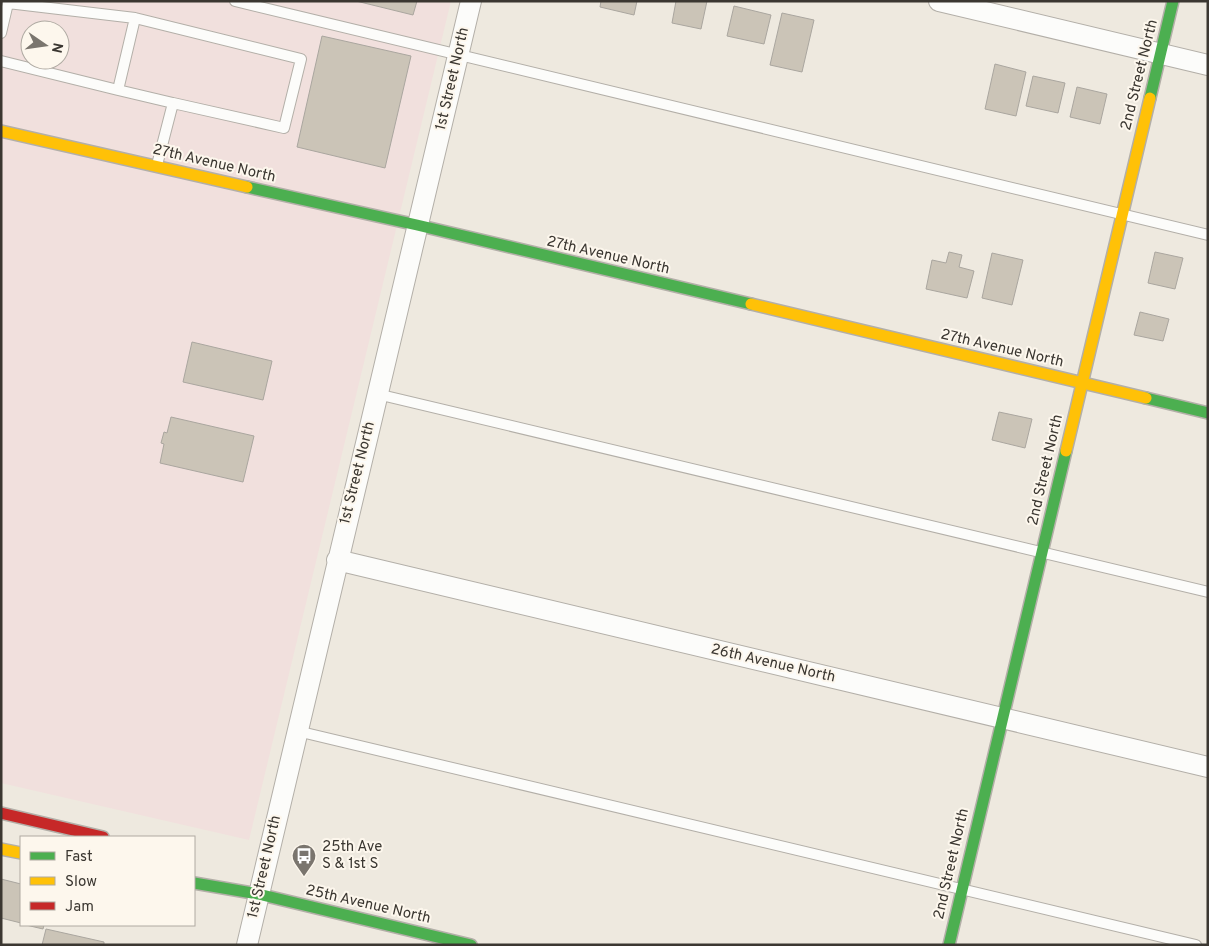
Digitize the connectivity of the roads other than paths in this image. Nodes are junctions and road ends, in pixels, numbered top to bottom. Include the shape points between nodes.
1 (471, 1) edge
2 (939, 1) edge
3 (1173, 1) edge
4 (238, 2) edge
5 (135, 18) junction
6 (1, 32) edge
7 (1160, 54) junction
8 (458, 56) junction
9 (1, 61) edge
10 (1208, 65) edge
11 (118, 90) junction
12 (173, 103) junction
13 (1, 131) edge
14 (157, 166) junction
15 (1122, 214) junction
16 (418, 226) junction
17 (1208, 235) edge
18 (1082, 384) junction
19 (377, 394) junction
20 (1208, 414) edge
21 (1042, 552) junction
22 (337, 560) junction
23 (1208, 592) edge
24 (1002, 718) junction
25 (297, 731) junction
26 (1208, 767) edge
27 (1, 813) edge
28 (99, 836) edge
29 (1, 849) edge
30 (20, 853) edge
31 (208, 873) dead end
32 (195, 883) edge
33 (962, 889) junction
34 (258, 894) junction
35 (246, 945) edge
36 (471, 945) edge
37 (948, 945) edge
38 (1196, 945) edge

1 - 8 street, 1st Street North
2 - 7 street
3 - 7 street, 2nd Street North
4 - 8 lane
5 - 6 lane via 8,3
5 - 11 lane
5 - 12 lane via 301,59 284,128
7 - 10 street
7 - 15 street, 2nd Street North
8 - 15 lane
8 - 16 street, 1st Street North
9 - 11 lane
11 - 12 lane
12 - 14 lane
13 - 14 street, 27th Avenue North
14 - 16 street, 27th Avenue North
15 - 17 lane
15 - 18 street, 2nd Street North
16 - 18 street, 27th Avenue North
16 - 19 street, 1st Street North
18 - 20 street, 27th Avenue North
18 - 21 street, 2nd Street North
19 - 21 lane
19 - 22 street, 1st Street North
21 - 23 lane
21 - 24 street, 2nd Street North
22 - 24 street, 26th Avenue North
22 - 25 street, 1st Street North
24 - 26 street, 26th Avenue North
24 - 33 street, 2nd Street North
25 - 33 lane
25 - 34 street, 1st Street North
27 - 28 street
29 - 30 street
31 - 34 street, 25th Avenue North
32 - 34 street, 25th Avenue North
33 - 37 street, 2nd Street North
33 - 38 lane
34 - 35 street, 1st Street North
34 - 36 street, 25th Avenue North

